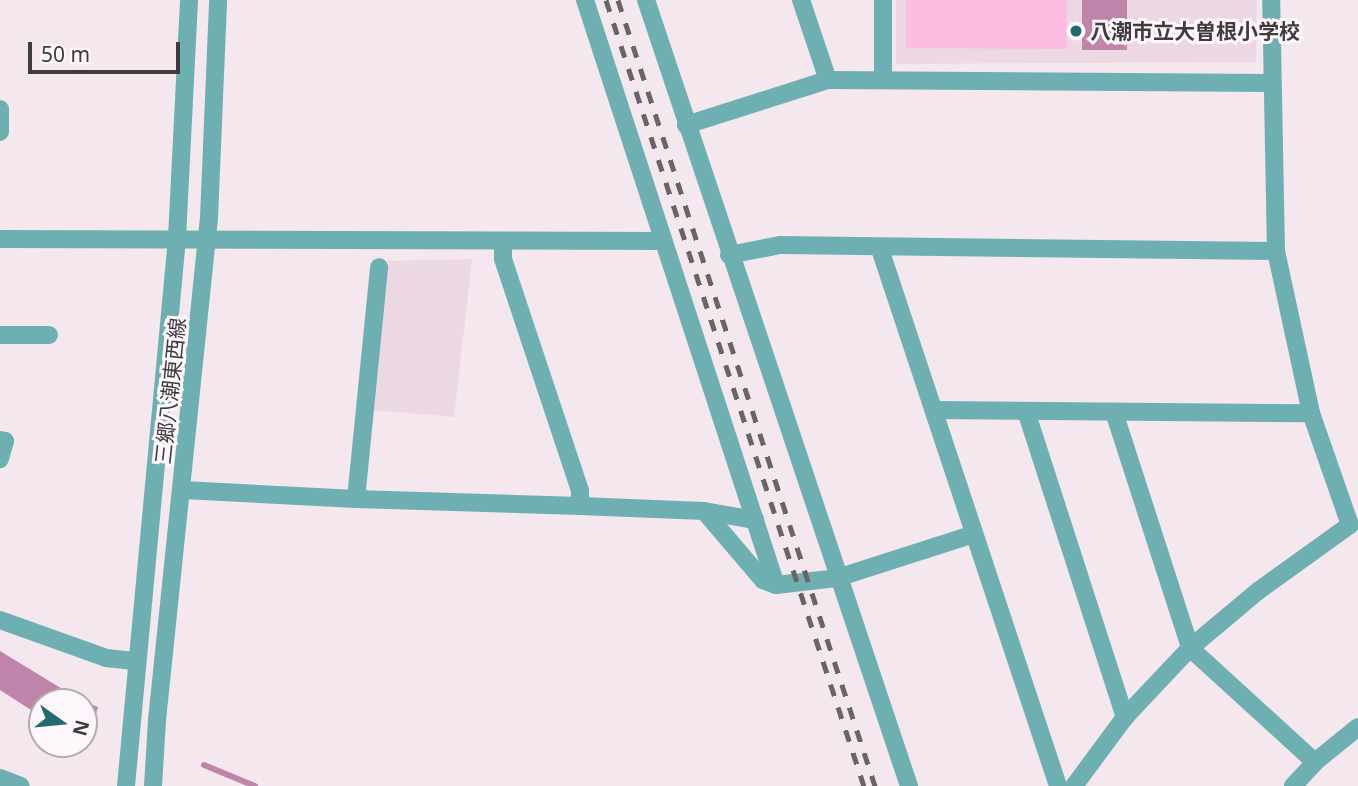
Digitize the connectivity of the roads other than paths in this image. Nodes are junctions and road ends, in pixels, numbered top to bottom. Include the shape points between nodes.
1 (189, 0) edge
2 (218, 0) edge
3 (585, 0) edge
4 (646, 0) edge
5 (801, 0) edge
6 (883, 0) edge
7 (1271, 0) edge
8 (883, 78) junction
9 (828, 80) junction
10 (1271, 83) junction
11 (0, 109) edge
12 (686, 125) junction
13 (0, 132) edge
14 (177, 238) junction
15 (208, 238) junction
16 (0, 239) edge
17 (662, 241) junction
18 (503, 242) junction
19 (880, 249) junction
20 (1276, 251) junction
21 (729, 255) junction
22 (379, 267) dead end
23 (0, 335) edge
24 (49, 335) dead end
25 (934, 410) junction
26 (1026, 411) junction
27 (1114, 412) junction
28 (1311, 413) junction
29 (0, 440) edge
30 (0, 459) edge
31 (183, 490) junction
32 (356, 499) junction
33 (580, 506) junction
34 (704, 511) junction
35 (755, 520) junction
36 (974, 534) junction
37 (837, 578) junction
38 (776, 585) junction
39 (0, 620) edge
40 (1190, 648) junction
41 (135, 662) junction
42 (1125, 718) junction
43 (1358, 727) edge
44 (1315, 762) junction
45 (0, 778) edge
46 (21, 786) edge
47 (126, 786) edge
48 (153, 786) edge
49 (909, 786) edge
50 (1058, 786) edge
51 (1074, 786) edge
52 (1293, 786) edge

1 - 14 street, 三郷八潮東西線
2 - 15 street, 三郷八潮東西線
3 - 17 street
4 - 12 street
5 - 9 street
6 - 8 street
7 - 10 street
8 - 9 street
8 - 10 street
9 - 12 street
10 - 20 street
11 - 13 street
12 - 21 street
14 - 15 street
14 - 16 street
14 - 41 street, 三郷八潮東西線
15 - 18 street
15 - 31 street, 三郷八潮東西線
17 - 18 street
17 - 35 street
18 - 33 street via 503,259 580,491
19 - 20 street
19 - 21 street via 780,245
19 - 25 street
20 - 28 street
21 - 37 street
22 - 32 street
23 - 24 street
25 - 26 street
25 - 36 street
26 - 27 street
26 - 42 street
27 - 28 street
27 - 40 street
28 - 40 street via 1350,525 1258,591
29 - 30 street via 5,441
31 - 32 street
31 - 48 street, 三郷八潮東西線
32 - 33 street
33 - 34 street
34 - 35 street
34 - 38 street via 763,580
35 - 38 street
36 - 37 street
36 - 50 street
37 - 38 street
37 - 49 street
39 - 41 street via 106,658
40 - 42 street
40 - 44 street
41 - 47 street, 三郷八潮東西線
42 - 51 street
43 - 44 street
44 - 52 street
45 - 46 street

